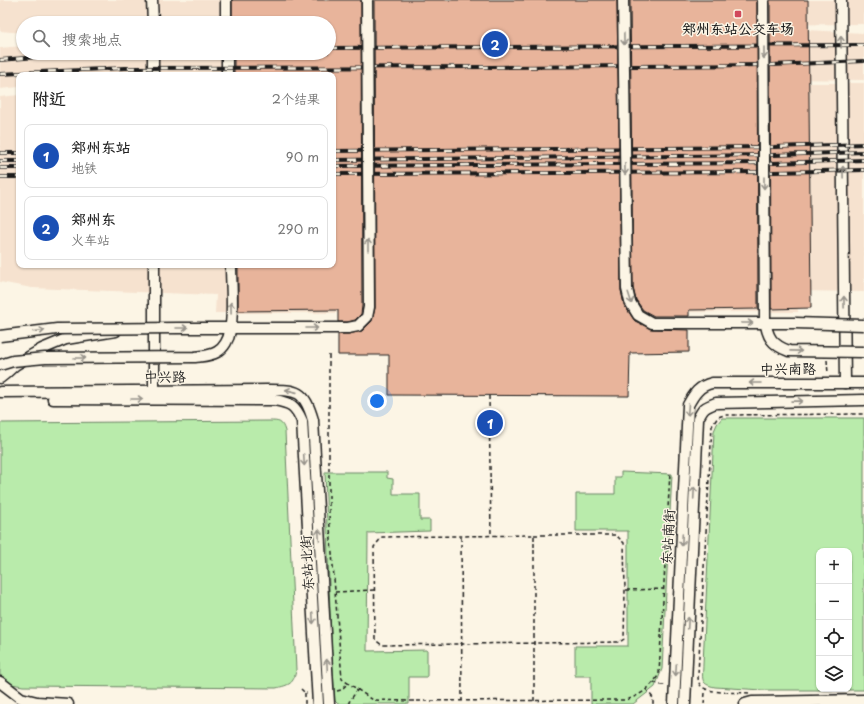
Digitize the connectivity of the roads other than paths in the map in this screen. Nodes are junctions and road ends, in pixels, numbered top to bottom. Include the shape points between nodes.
1 (152, 0) edge
2 (226, 0) edge
3 (367, 0) edge
4 (624, 0) edge
5 (763, 0) edge
6 (841, 0) edge
7 (153, 16) edge
8 (226, 16) edge
9 (153, 60) edge
10 (227, 60) edge
11 (153, 72) edge
12 (227, 72) edge
13 (154, 268) edge
14 (231, 268) edge
15 (864, 325) edge
16 (132, 328) junction
17 (0, 336) edge
18 (864, 352) edge
19 (0, 365) edge
20 (0, 378) edge
21 (712, 383) joint
22 (845, 383) junction
23 (864, 383) edge
24 (154, 391) junction
25 (0, 392) edge
26 (0, 399) edge
27 (864, 400) edge
28 (313, 420) joint
29 (302, 421) joint
30 (0, 682) edge
31 (749, 699) edge
32 (864, 700) edge
33 (68, 704) edge
34 (318, 704) edge
35 (329, 704) edge
36 (674, 704) edge
37 (685, 704) edge

1 - 7 street
2 - 8 street
16 -> 3 street, bridge via 348,328 358,326 367,317
4 -> 15 street, bridge via 627,288 630,302 638,315 652,323
5 -> 18 street, bridge via 768,333 778,346 789,351
22 -> 6 street
9 - 11 street
10 - 12 street
13 - 24 street
19 -> 14 street, bridge via 45,358 195,356 217,352 227,341 230,332
17 -> 16 street, bridge via 57,329
16 - 20 street, bridge via 66,340 42,349 15,365
22 -> 21 street, 中兴南路
21 -> 36 street, 东站南街 via 698,390 688,405
22 - 23 street, 中兴南路
24 - 25 street, 中兴路
28 -> 24 street, 中兴路 via 305,399 299,393 290,390
26 -> 29 street, 中兴路 via 274,400 293,406
37 -> 27 street, 东站南街 via 698,419 701,413 706,407 716,403
35 -> 28 street, 东站北街
29 -> 34 street, 东站北街
30 - 33 street via 21,698
31 - 32 street

